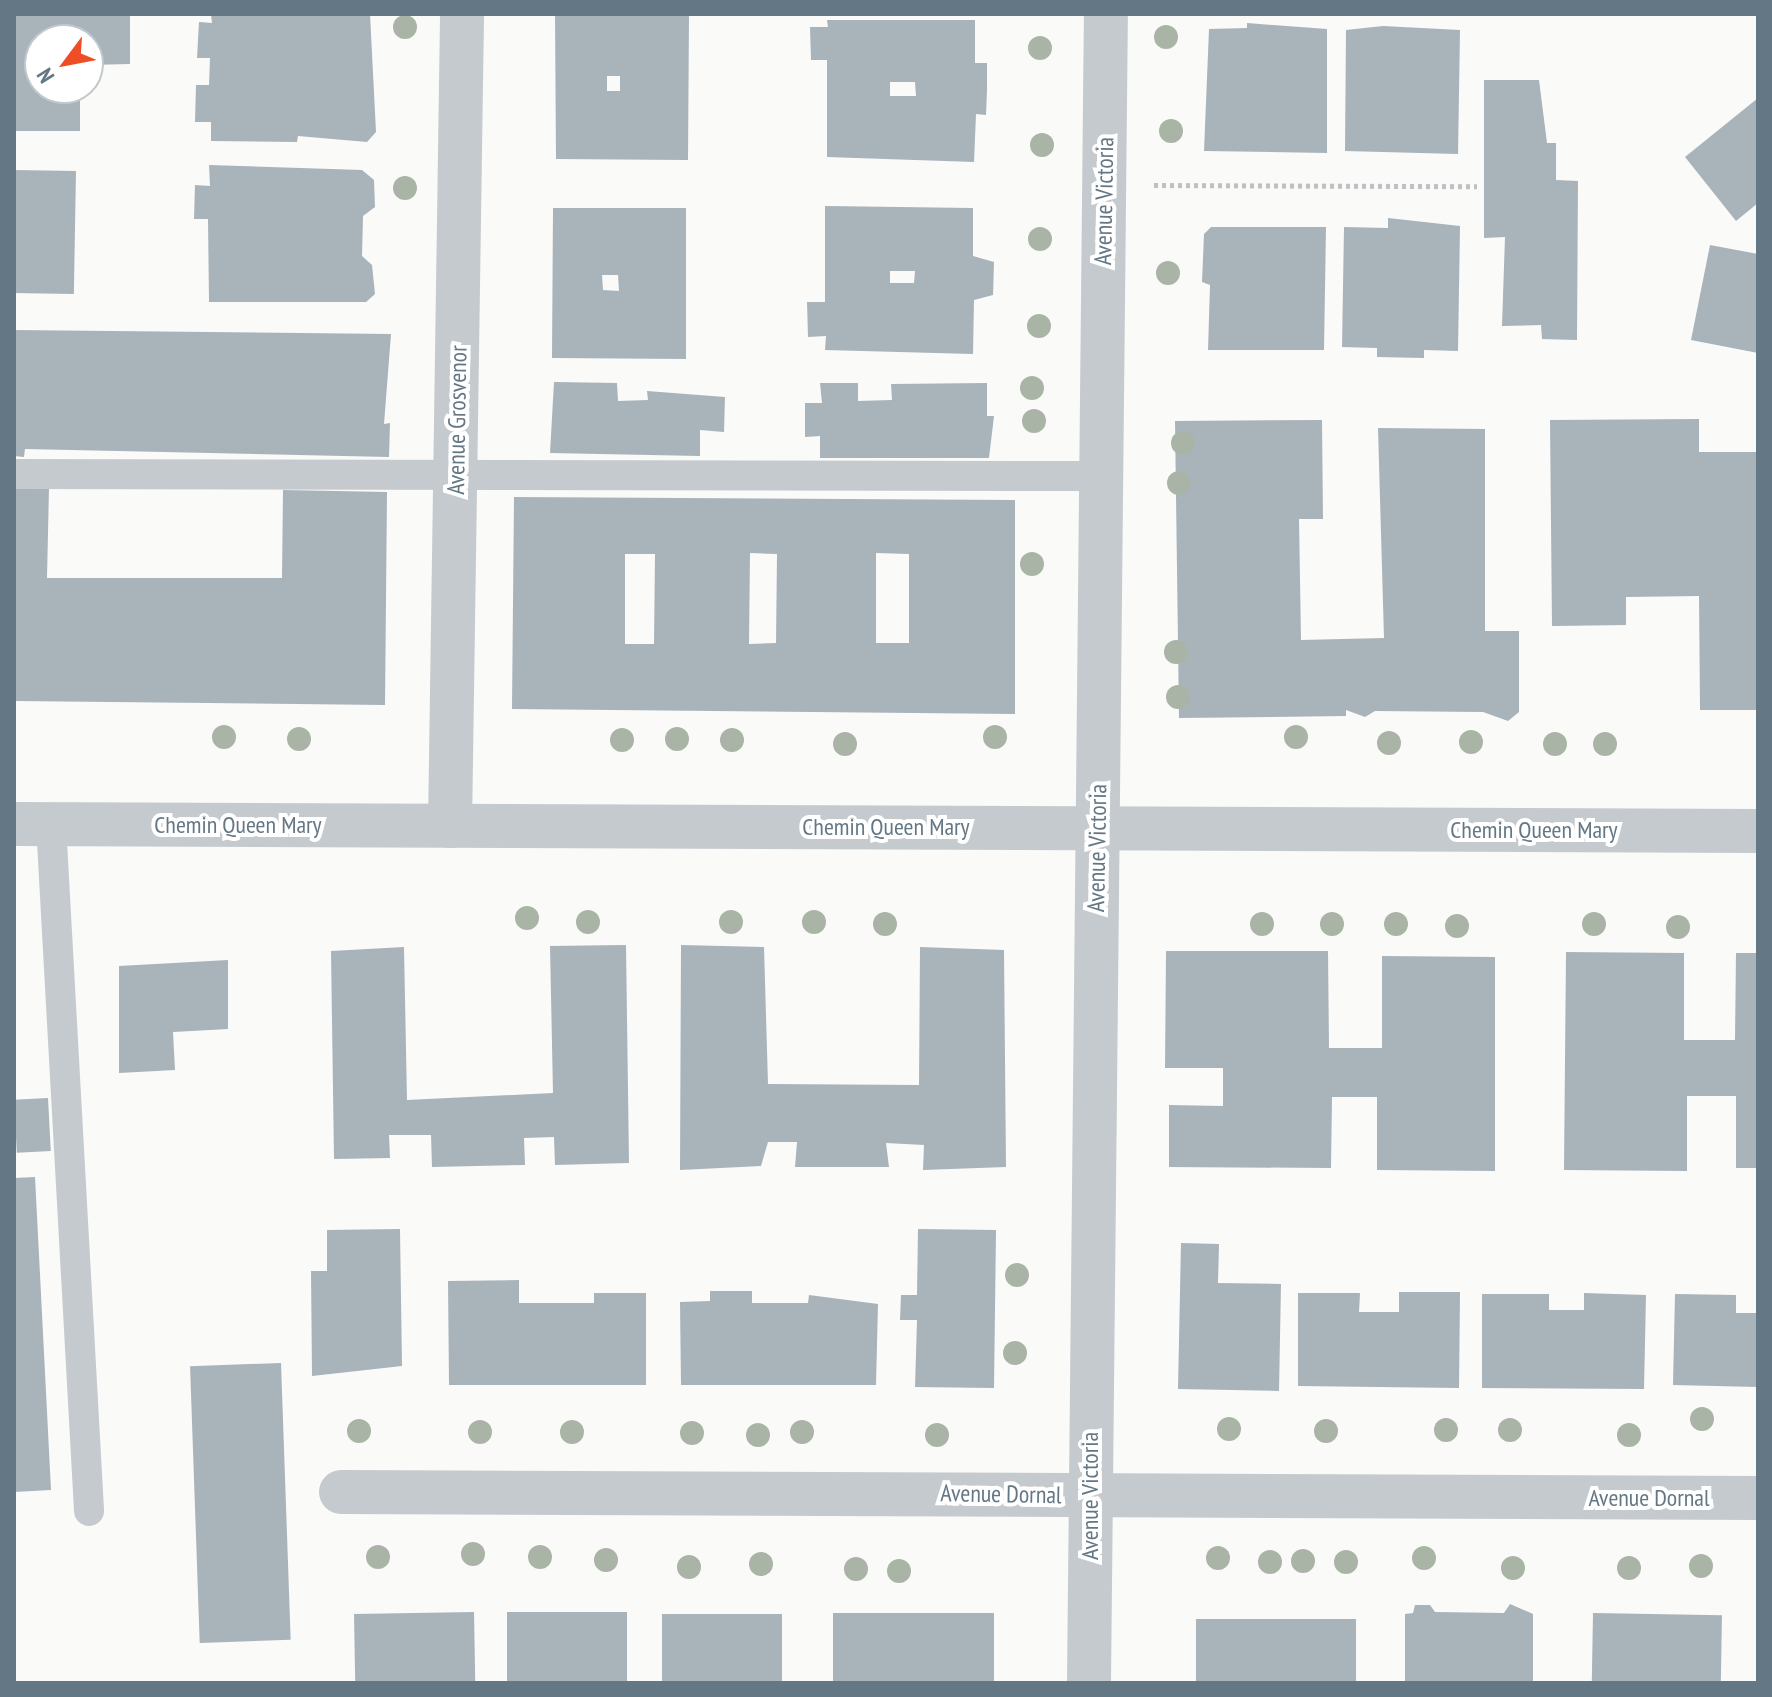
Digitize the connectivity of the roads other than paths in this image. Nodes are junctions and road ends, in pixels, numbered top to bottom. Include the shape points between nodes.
1 (462, 14) edge
2 (1106, 14) edge
3 (14, 474) edge
4 (1101, 476) junction
5 (456, 477) junction
6 (32, 824) edge
7 (450, 826) junction
8 (1097, 826) junction
9 (1758, 831) edge
10 (341, 1492) dead end
11 (1091, 1495) junction
12 (1758, 1498) edge
13 (89, 1511) dead end
14 (1089, 1683) edge

1 - 5 street, Avenue Grosvenor
2 - 4 street, Avenue Victoria
3 - 5 lane
4 - 5 lane
4 - 8 street, Avenue Victoria
5 - 7 street, Avenue Grosvenor
6 - 7 street, Chemin Queen Mary
6 - 13 lane
7 - 8 street, Chemin Queen Mary
8 - 9 street, Chemin Queen Mary
8 - 11 street, Avenue Victoria
10 - 11 street, Avenue Dornal
11 - 12 street, Avenue Dornal
11 - 14 street, Avenue Victoria

